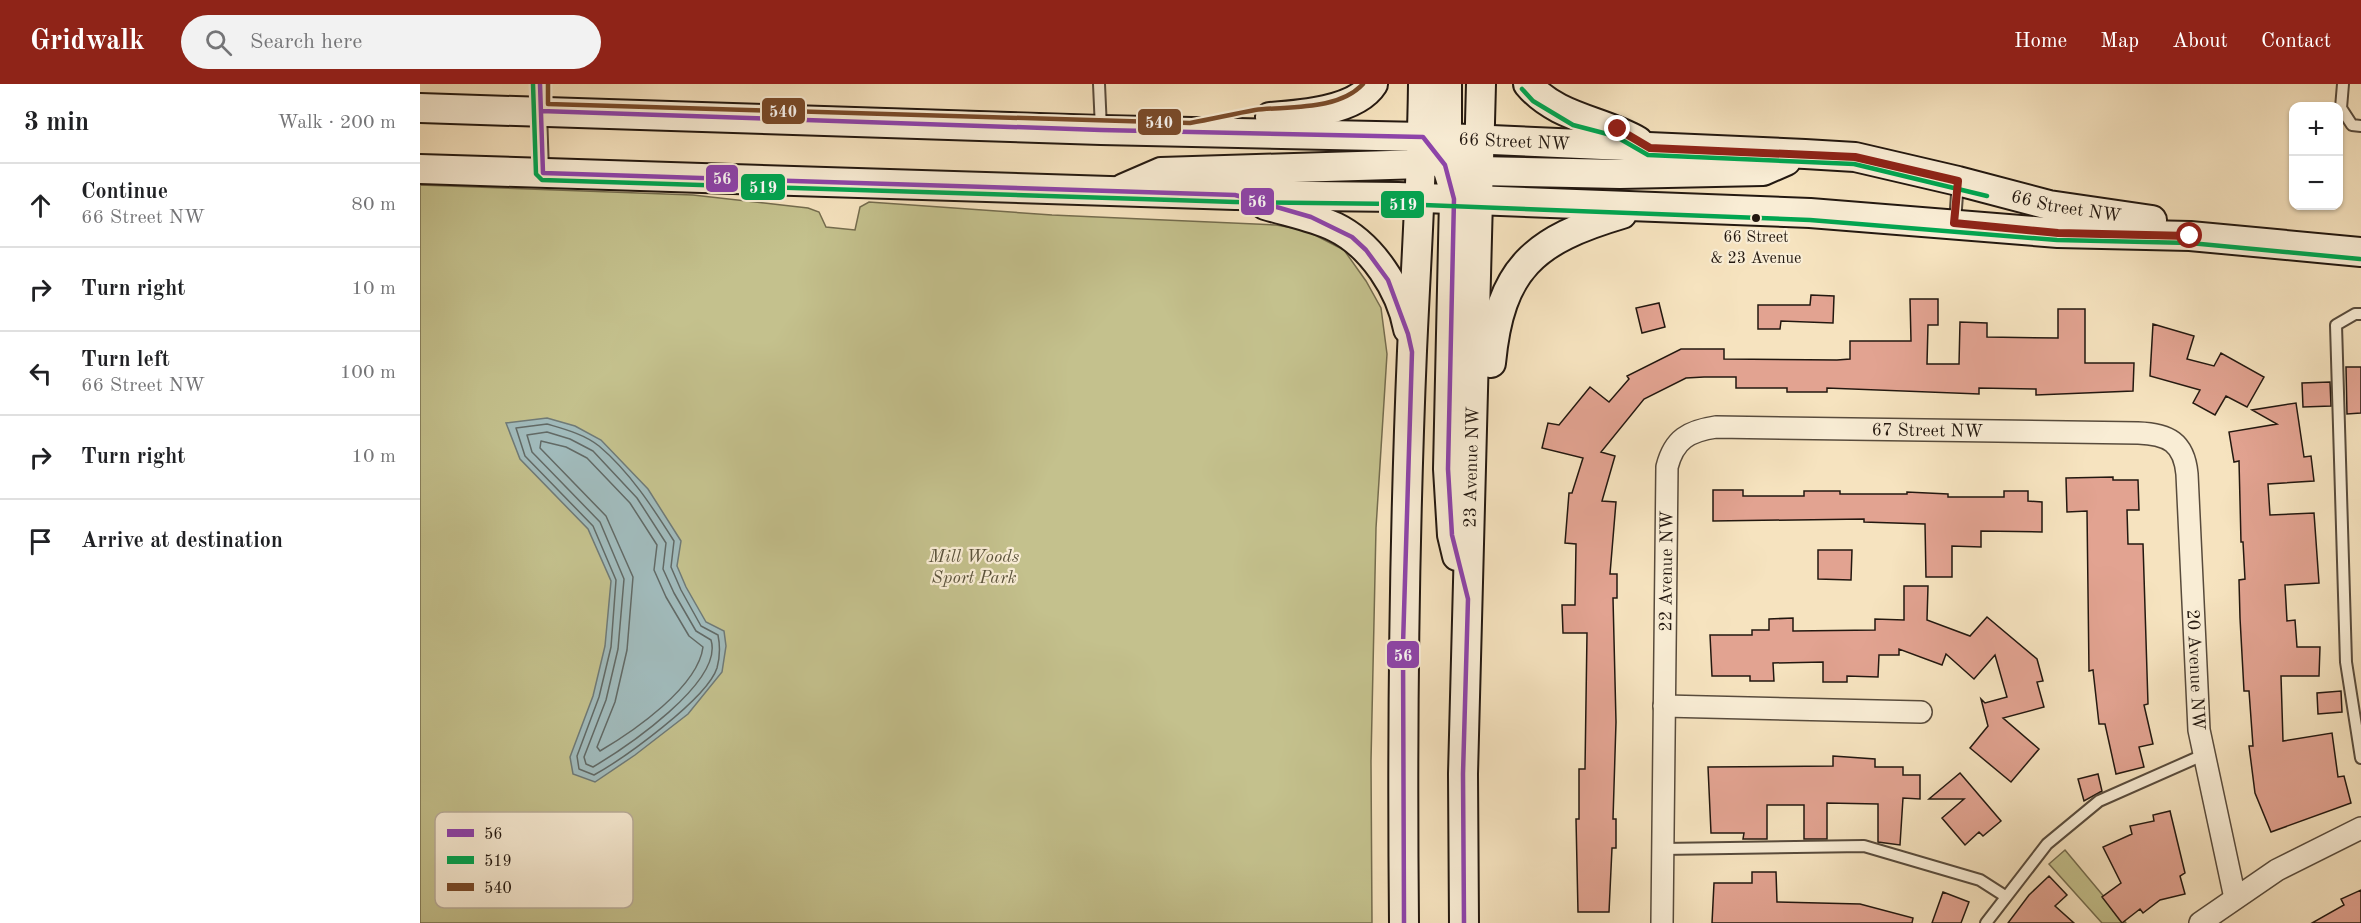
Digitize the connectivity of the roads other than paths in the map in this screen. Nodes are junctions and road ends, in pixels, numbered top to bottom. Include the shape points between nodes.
1 (1099, 84) edge
2 (1373, 84) edge
3 (1423, 84) edge
4 (1447, 84) edge
5 (1480, 84) edge
6 (1528, 84) edge
7 (2343, 84) edge
8 (540, 98) edge
9 (420, 108) edge
10 (2361, 126) edge
11 (1101, 130) junction
12 (1191, 131) junction
13 (1650, 148) junction
14 (1805, 154) junction
15 (1454, 165) junction
16 (420, 169) edge
17 (543, 173) junction
18 (1958, 181) junction
19 (1113, 192) junction
20 (1234, 195) junction
21 (1420, 199) junction
22 (1641, 208) junction
23 (1954, 223) junction
24 (2275, 244) junction
25 (2361, 252) edge
26 (2361, 314) edge
27 (1412, 352) junction
28 (1682, 438) joint
29 (2174, 442) joint
30 (1473, 444) junction
31 (1468, 599) junction
32 (1664, 706) junction
33 (1921, 712) dead end
34 (2203, 755) junction
35 (2361, 758) edge
36 (2361, 828) edge
37 (1662, 849) junction
38 (2005, 896) junction
39 (2235, 898) junction
40 (1404, 923) edge
41 (1464, 923) edge
42 (1662, 923) edge
43 (1986, 923) edge
44 (2200, 923) edge

1 - 11 lane
2 - 12 main road via 1341,105
3 - 15 main road, 23 Avenue NW
4 - 15 main road
5 - 15 main road, 23 Avenue NW
6 - 13 main road via 1537,95 1577,118 1618,129
7 - 10 lane via 2342,108 2352,124
8 - 9 main road, 66 Street NW
8 - 11 main road, 66 Street NW
8 - 17 lane
11 - 12 main road, 66 Street NW
12 - 15 main road, 66 Street NW
13 - 14 main road, 66 Street NW
13 - 15 main road, 66 Street NW
14 - 15 main road via 1763,171 1620,174
14 - 18 main road, 66 Street NW via 1855,157
15 - 19 main road via 1161,172
15 - 21 main road, 66 Street NW
15 - 22 main road, 66 Street NW
15 - 30 main road, 23 Avenue NW
15 - 31 main road via 1448,469 1452,535
16 - 17 main road, 66 Street NW
17 - 19 main road, 66 Street NW
18 - 23 lane
18 - 24 main road, 66 Street NW via 2049,205
19 - 20 main road, 66 Street NW
20 - 21 main road, 66 Street NW
20 - 27 main road via 1318,221 1351,237 1386,274 1401,305
21 - 27 main road
22 - 23 main road, 66 Street NW via 1809,213
22 - 30 main road via 1578,228 1529,258 1518,271 1500,307
23 - 24 main road, 66 Street NW via 2058,233 2190,236
24 - 25 main road, 66 Street NW
26 - 35 lane via 2336,325 2347,683
27 - 40 main road via 1403,645
28 - 29 street, 67 Street NW via 1701,430 1740,428 2138,433 2157,434
28 - 32 street, 22 Avenue NW via 1667,467
29 - 34 street, 20 Avenue NW via 2187,467 2197,706
30 - 31 main road, 23 Avenue NW
31 - 41 main road, 23 Avenue NW
32 - 33 street
32 - 37 street, 22 Avenue NW
34 - 38 lane via 2099,801 2047,844
34 - 39 street, 20 Avenue NW
36 - 39 street via 2277,870
37 - 38 lane via 1864,846 1980,880
37 - 42 street, 22 Avenue NW
38 - 43 lane
39 - 44 street

